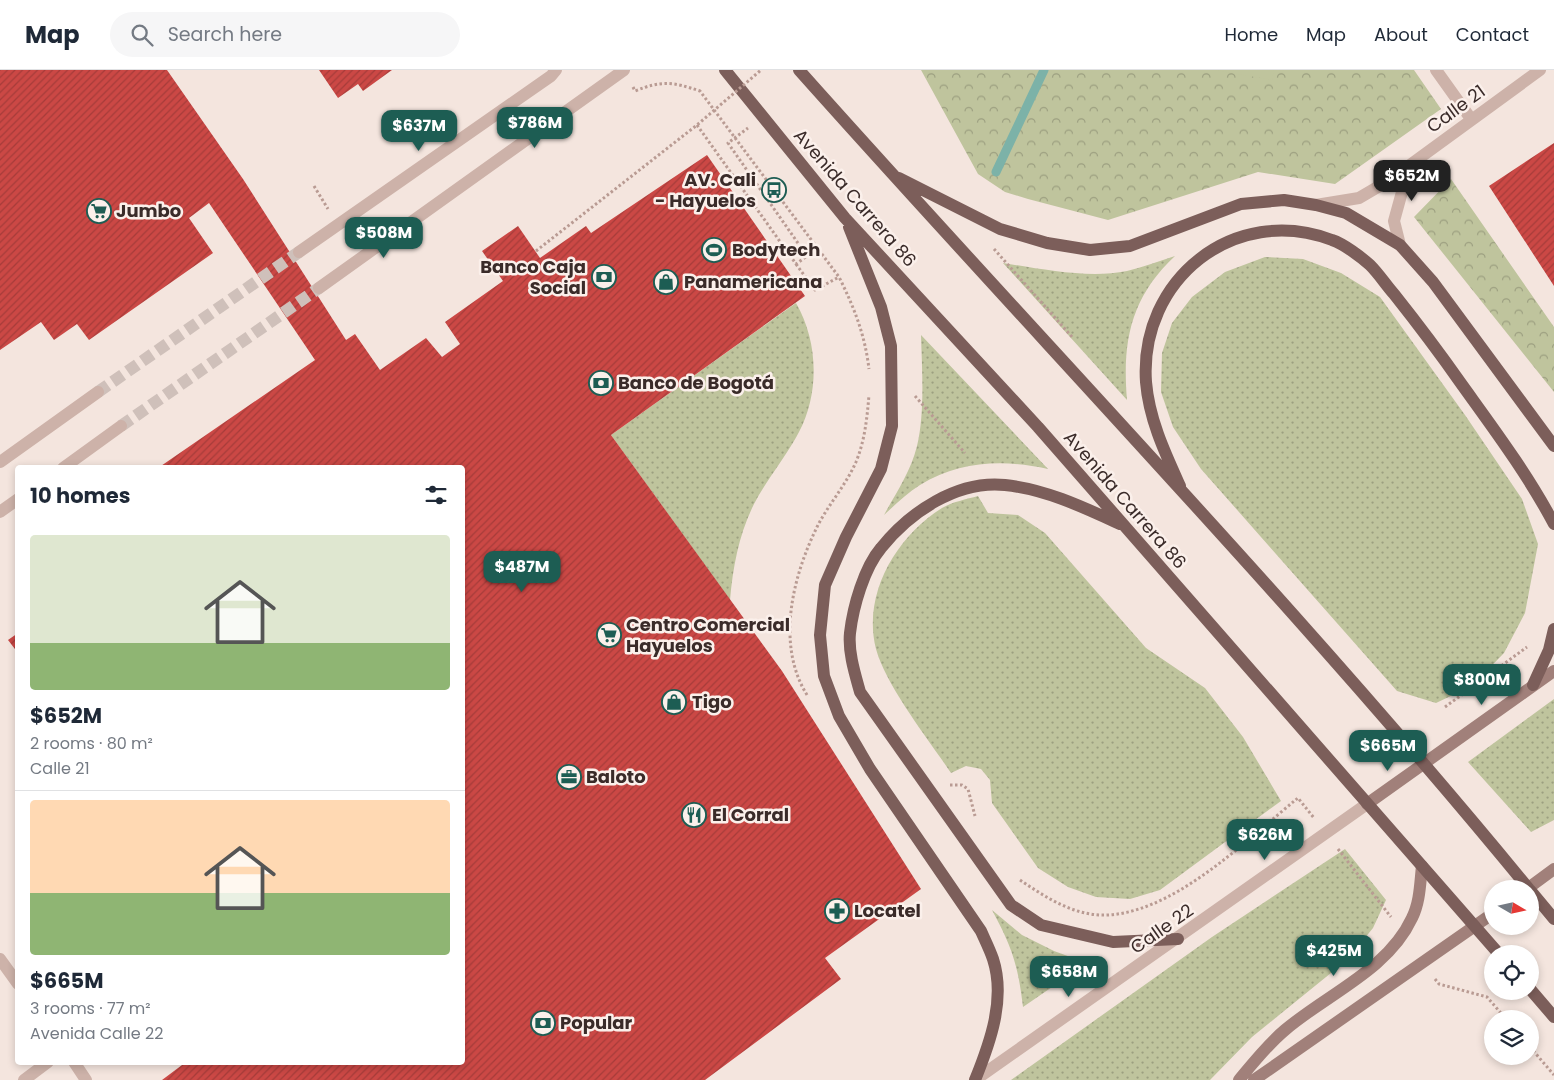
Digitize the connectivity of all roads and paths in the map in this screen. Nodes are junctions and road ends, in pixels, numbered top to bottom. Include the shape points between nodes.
1 (556, 70) edge
2 (725, 70) edge
3 (761, 70) edge
4 (799, 70) edge
5 (1436, 70) edge
6 (1540, 70) edge
7 (622, 71) edge
8 (1471, 119) junction
9 (697, 125) junction
10 (728, 143) dead end
11 (1419, 158) junction
12 (890, 174) junction
13 (1316, 205) junction
14 (845, 218) junction
15 (1400, 245) junction
16 (993, 248) dead end
17 (536, 251) dead end
18 (299, 252) tunnel mouth
19 (796, 264) junction
20 (839, 277) junction
21 (320, 288) tunnel mouth
22 (1079, 345) dead end
23 (870, 374) dead end
24 (870, 391) dead end
25 (98, 392) tunnel mouth
26 (915, 396) dead end
27 (121, 426) tunnel mouth
28 (1554, 446) edge
29 (965, 453) dead end
30 (0, 462) edge
31 (67, 465) edge
32 (1186, 497) junction
33 (15, 502) edge
34 (0, 512) edge
35 (1554, 524) edge
36 (1125, 527) junction
37 (1554, 629) edge
38 (1531, 644) dead end
39 (1554, 671) edge
40 (1533, 685) junction
41 (812, 704) dead end
42 (1445, 707) dead end
43 (1426, 763) junction
44 (951, 784) dead end
45 (1368, 804) junction
46 (976, 820) dead end
47 (1326, 834) junction
48 (1422, 866) junction
49 (1554, 869) edge
50 (1018, 878) dead end
51 (1522, 880) edge
52 (1539, 881) edge
53 (1539, 901) edge
54 (1554, 919) edge
55 (1484, 920) edge
56 (1475, 927) junction
57 (1404, 934) junction
58 (1178, 938) junction
59 (1491, 945) edge
60 (0, 959) edge
61 (1423, 963) junction
62 (15, 980) edge
63 (1539, 1000) edge
64 (1498, 1010) edge
65 (1554, 1017) edge
66 (1539, 1057) edge
67 (44, 1065) edge
68 (76, 1065) edge
69 (1554, 1074) edge
70 (24, 1080) edge
71 (86, 1080) edge
72 (975, 1080) edge
73 (1239, 1080) edge
74 (1254, 1080) edge

1 - 18 street
2 - 14 main road, Avenida Carrera 86
3 - 9 path, bridge
4 - 12 main road
5 - 8 street
6 - 8 street, Calle 21
7 - 20 path via 635,91 655,83 676,83 700,91
7 - 21 street
8 - 11 street, Calle 21
9 - 17 path, bridge
9 - 19 path
10 - 19 path via 807,256
11 - 13 street, Calle 21 via 1359,198
11 - 15 street, Calle 21 via 1405,181 1398,202 1394,221
12 - 13 main road via 1000,229 1047,243 1090,250 1130,246 1241,204 1284,200
12 - 32 main road
13 - 15 main road via 1346,213
14 - 36 main road, Avenida Carrera 86 via 1038,427
14 - 72 main road via 881,307 891,346 892,426 880,468 826,585 820,635 824,676 839,716 870,769 981,931 994,960 998,986 996,1010 987,1050
15 - 28 main road via 1432,282
16 - 22 path
19 - 20 path via 815,290
20 - 23 path via 865,340
24 - 41 path via 865,434 856,463 817,527 801,567 791,606 791,643 797,679
25 - 30 street
26 - 29 path
27 - 31 street
32 - 35 main road via 1164,452 1146,382 1148,348 1157,315 1171,288 1196,259 1248,235 1297,232 1333,240 1369,264 1439,352 1536,490
32 - 43 main road
33 - 34 street
36 - 45 main road, Avenida Carrera 86
36 - 58 main road via 1082,506 1042,492 1004,485 956,492 934,502 905,522 879,549 858,593 850,634 853,665 860,692 1011,905 1041,925 1113,942
37 - 40 main road via 1549,650
38 - 42 path
39 - 40 street
40 - 43 street
43 - 45 street
43 - 51 main road
44 - 46 path via 968,788
45 - 47 street, Calle 22
45 - 48 main road, Avenida Carrera 86
47 - 50 path via 1298,798 1184,887 1131,911 1098,915 1057,904
47 - 57 path
47 - 58 street, Calle 22
48 - 56 main road, Avenida Carrera 86
48 - 57 street via 1419,897
49 - 52 street
53 - 54 main road
55 - 56 street
56 - 59 main road, Avenida Carrera 86
56 - 61 street
57 - 73 street via 1384,957 1285,1030
58 - 72 street, Calle 22
60 - 62 street
61 - 64 path via 1439,984 1487,997
61 - 74 street
63 - 65 main road
66 - 69 path
67 - 70 street
68 - 71 street

